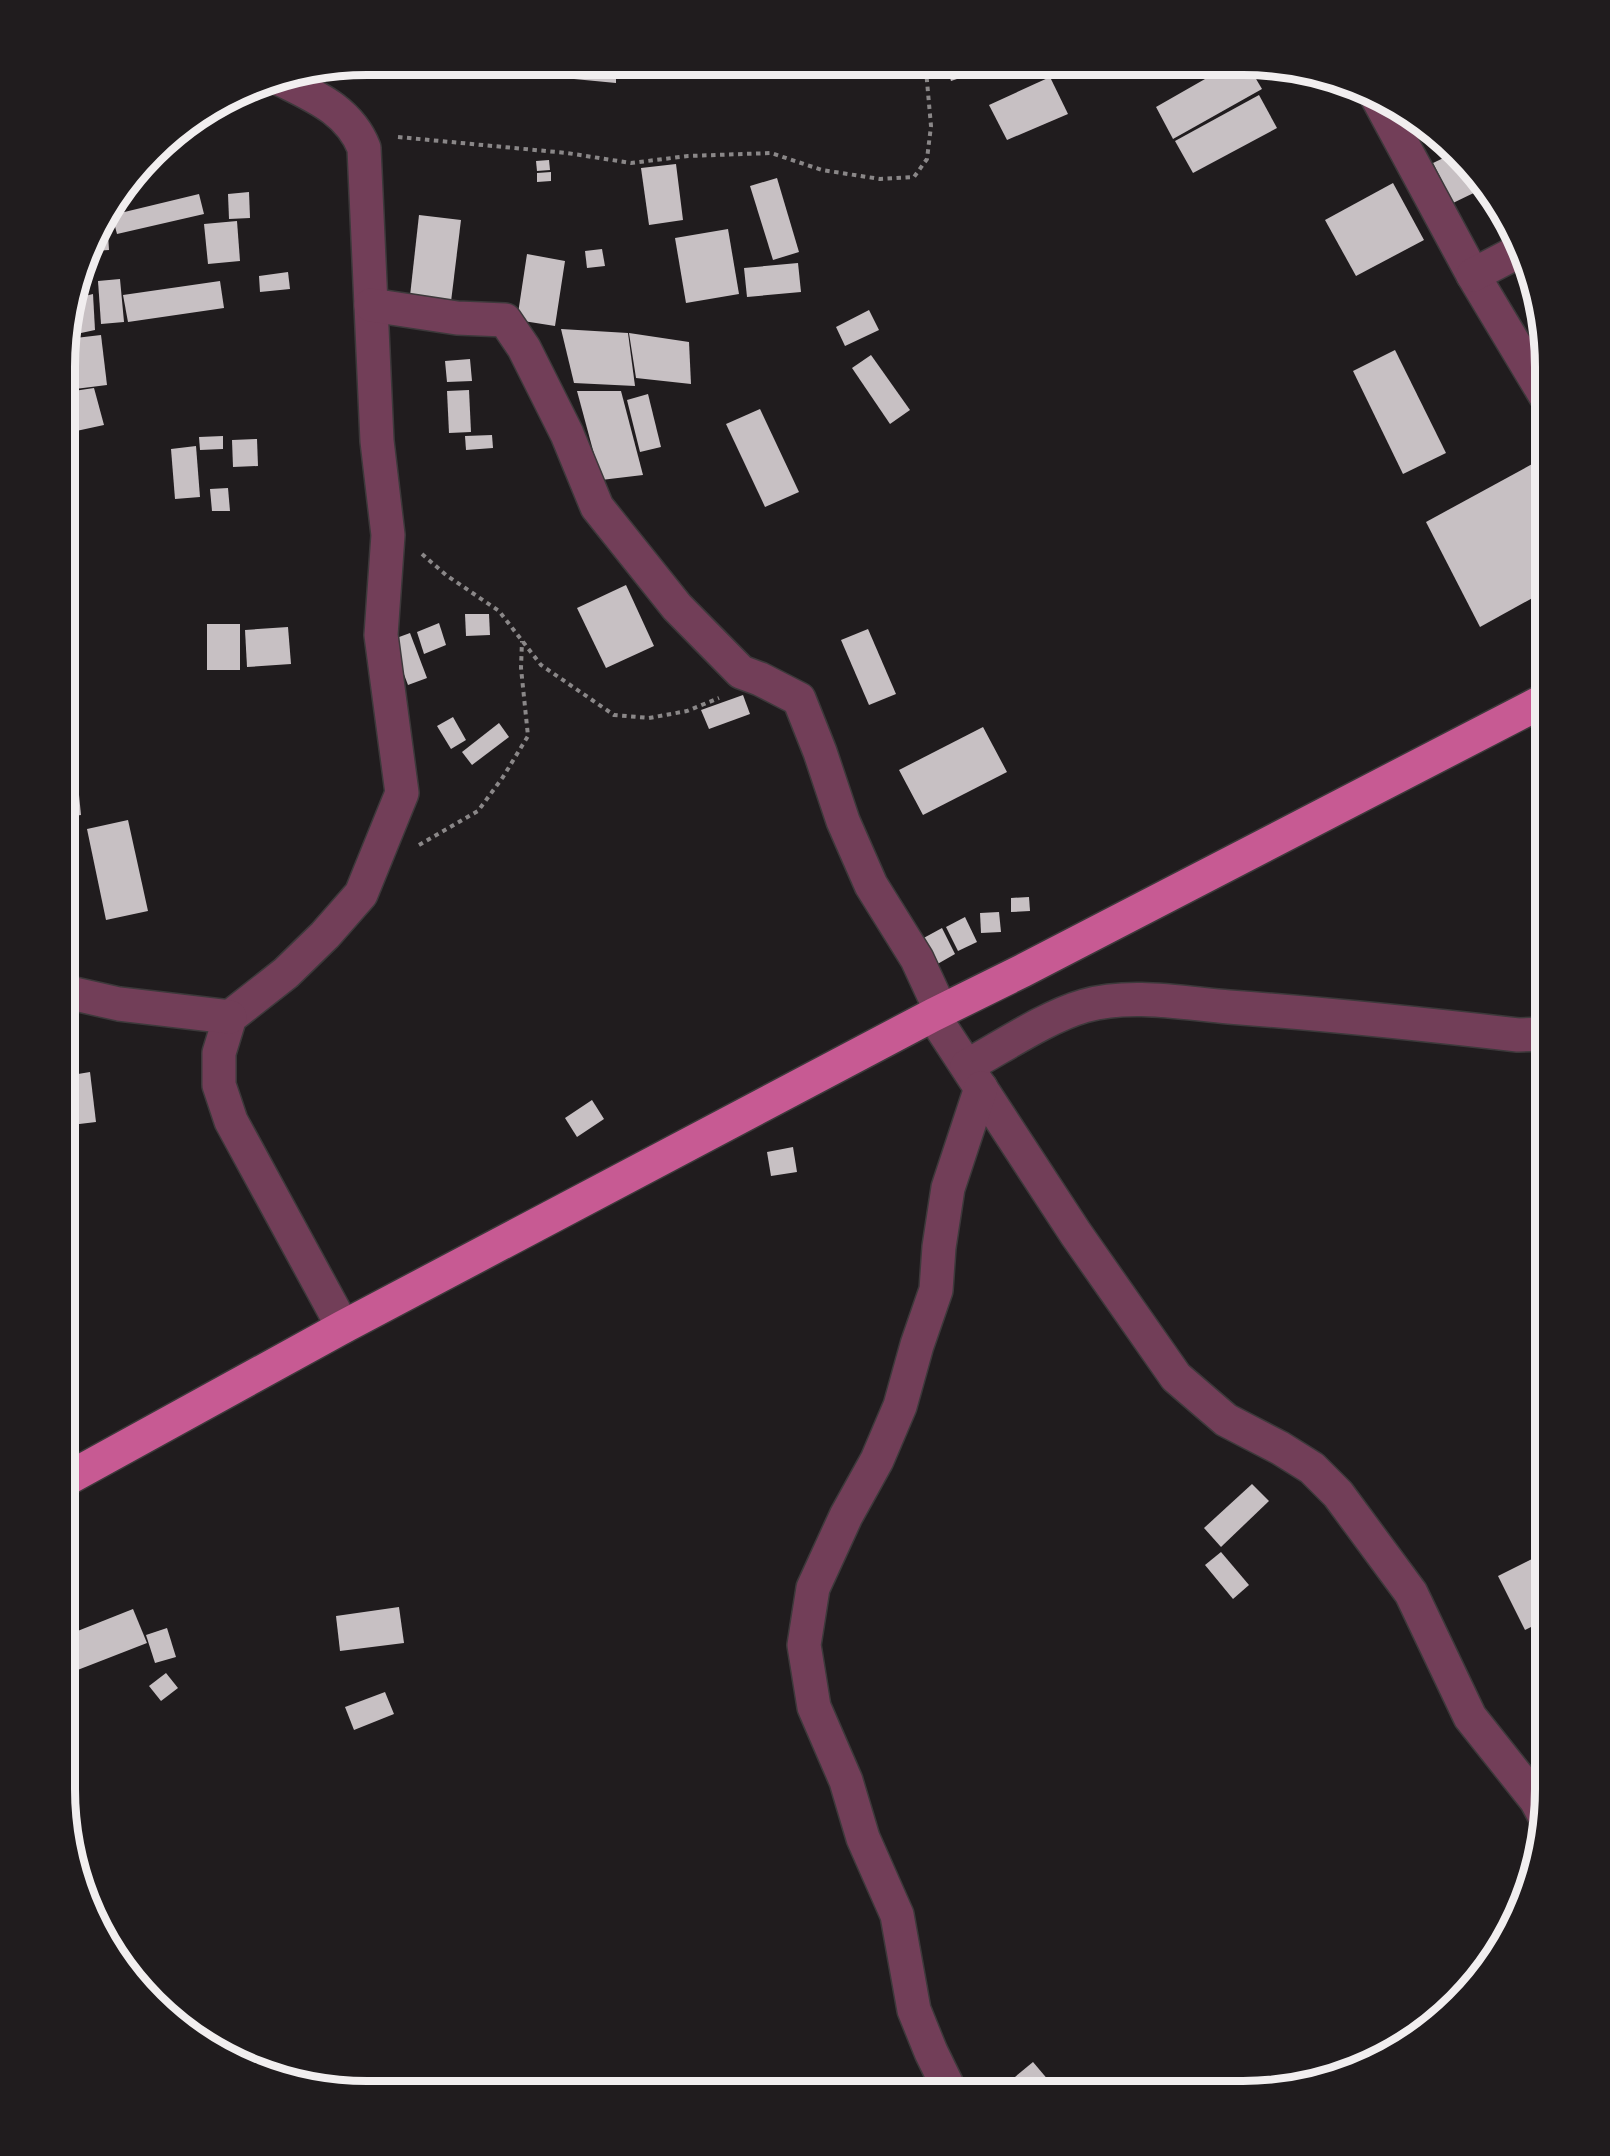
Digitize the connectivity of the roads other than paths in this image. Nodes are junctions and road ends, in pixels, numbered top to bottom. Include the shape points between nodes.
1 (292, 85) edge
2 (1385, 112) edge
3 (1513, 254) edge
4 (1473, 275) junction
5 (371, 305) junction
6 (1535, 378) edge
7 (1535, 705) edge
8 (75, 995) edge
9 (937, 1013) junction
10 (230, 1017) junction
11 (1535, 1034) edge
12 (974, 1077) junction
13 (343, 1327) junction
14 (75, 1474) edge
15 (1535, 1798) edge
16 (946, 2081) edge

1 - 5 street via 344,116 364,148
2 - 4 street
3 - 4 street
4 - 6 street
5 - 9 street via 457,318 506,320 567,434 597,507 677,608 741,672 799,699 871,885 917,959
5 - 10 street via 377,441 388,535 381,635 402,793 361,894 286,973
7 - 9 main road
8 - 10 street
9 - 12 street
9 - 13 main road
10 - 13 street via 219,1053 219,1084 231,1121
11 - 12 street via 1171,1002 1110,1002 1084,1006 1051,1020
12 - 15 street via 1076,1234 1176,1377 1226,1420 1312,1468 1338,1494 1411,1593 1470,1717
12 - 16 street via 948,1188 936,1290 900,1406 813,1588 804,1645 814,1707 846,1780 863,1838 897,1915 914,2010
13 - 14 main road

